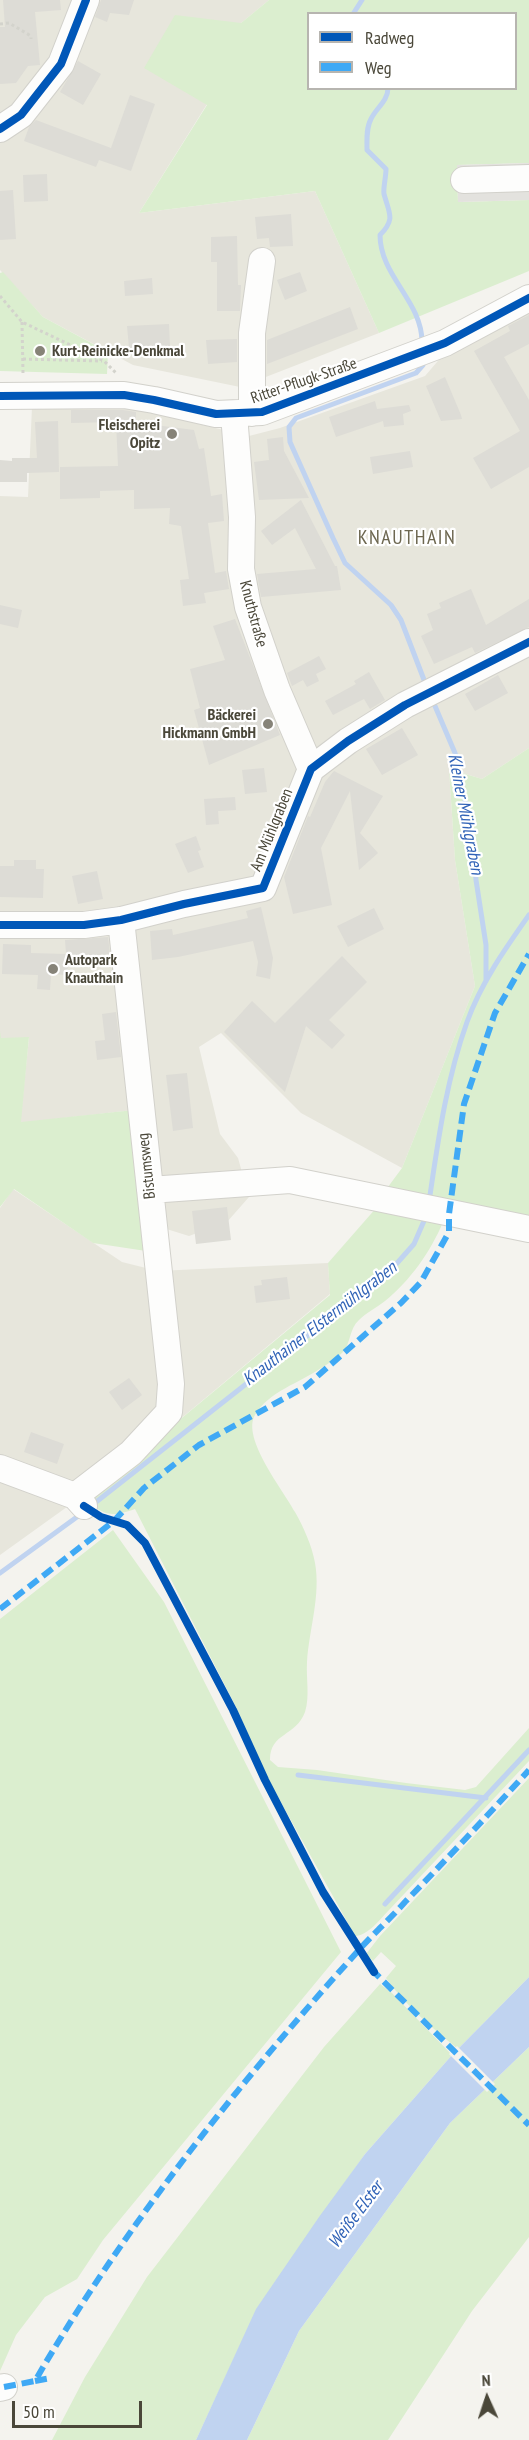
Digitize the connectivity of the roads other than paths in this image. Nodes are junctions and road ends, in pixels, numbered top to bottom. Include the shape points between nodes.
1 (86, 0) edge
2 (0, 129) edge
3 (529, 178) edge
4 (464, 180) dead end
5 (262, 261) dead end
6 (529, 298) edge
7 (12, 395) edge
8 (243, 414) junction
9 (529, 642) edge
10 (311, 769) junction
11 (121, 920) junction
12 (0, 925) edge
13 (150, 1190) junction
14 (529, 1229) edge
15 (0, 1468) edge

1 - 2 street via 61,64 21,115
3 - 4 street
5 - 8 street, Knuthstraße
6 - 8 street, Ritter-Pflugk-Straße via 446,343 262,412
7 - 8 street, Ritter-Pflugk-Straße via 134,396 216,414
8 - 10 street, Knuthstraße via 241,569 248,607 277,690
9 - 10 street via 427,693 348,741
10 - 11 street, Am Mühlgraben via 263,888
11 - 12 street, Am Mühlgraben via 84,925
11 - 13 street, Bistumsweg
13 - 14 street via 290,1180
13 - 15 street, Bistumsweg via 171,1384 169,1412 79,1501

